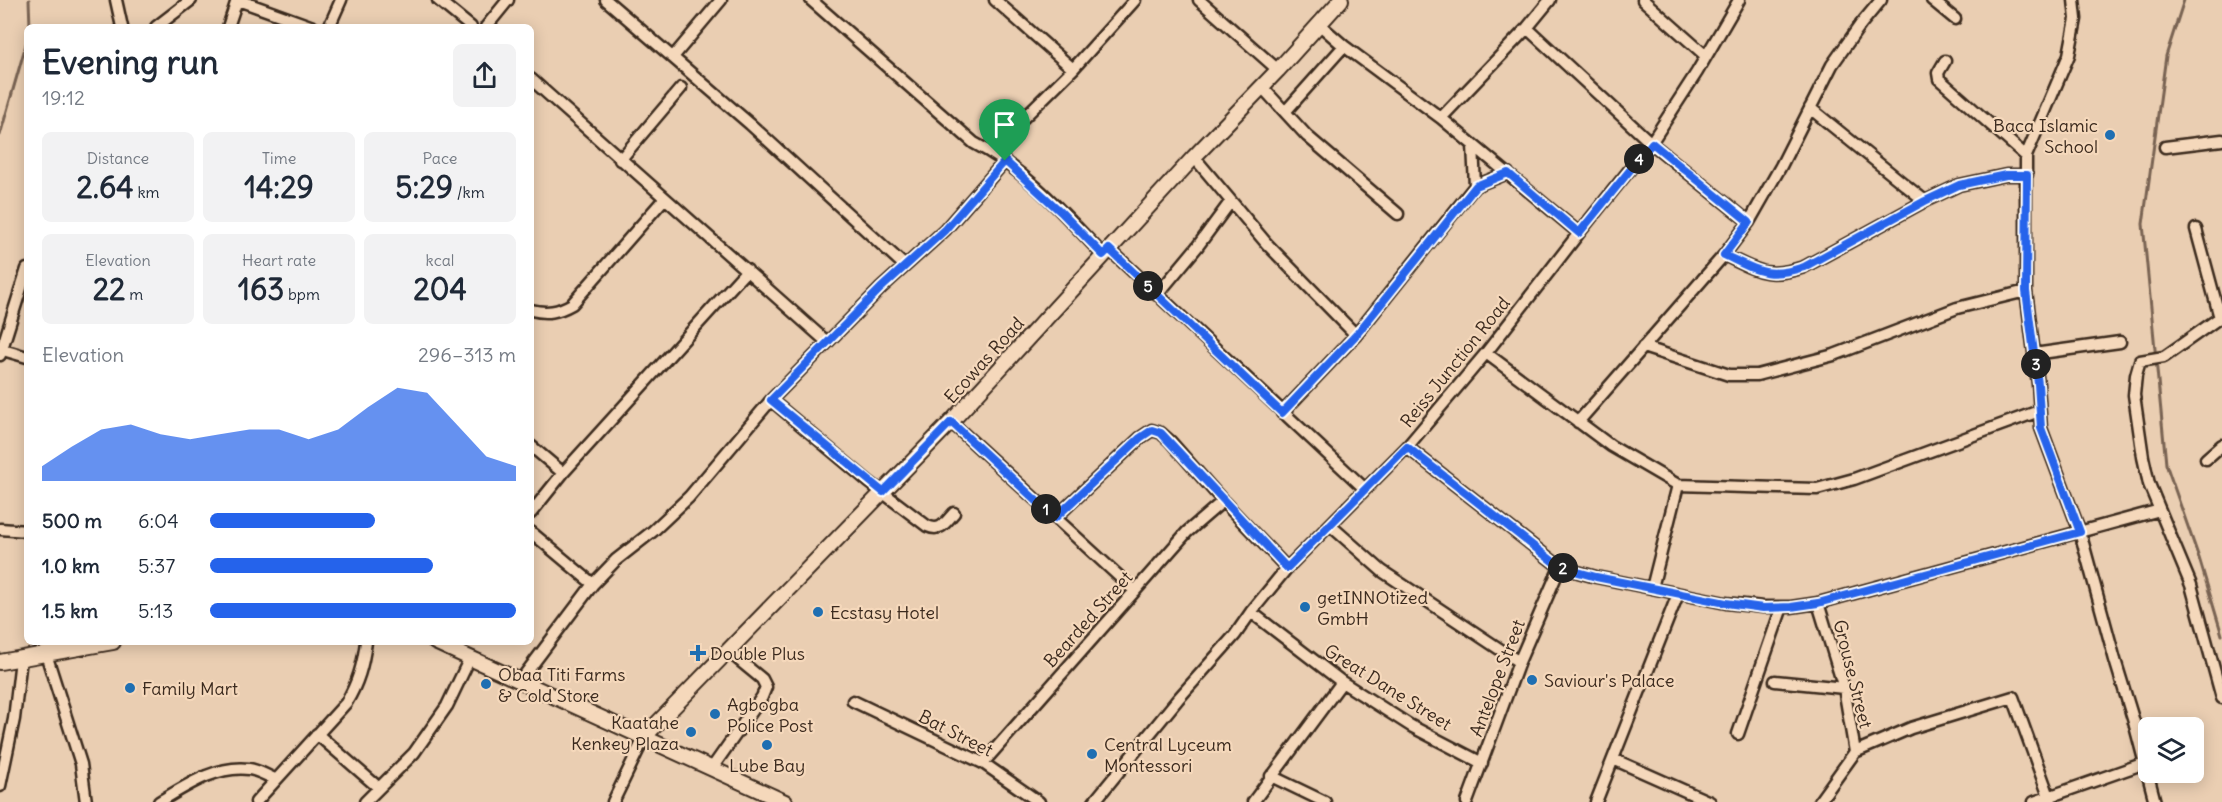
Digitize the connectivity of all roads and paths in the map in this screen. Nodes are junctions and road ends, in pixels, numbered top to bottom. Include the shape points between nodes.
1 (116, 0) edge
2 (191, 0) edge
3 (237, 0) edge
4 (341, 0) edge
5 (438, 0) edge
6 (508, 0) edge
7 (606, 0) edge
8 (721, 0) edge
9 (811, 0) edge
10 (995, 0) edge
11 (1135, 0) edge
12 (1199, 0) edge
13 (1341, 0) edge
14 (1550, 0) edge
15 (1644, 0) edge
16 (1739, 0) edge
17 (1881, 0) edge
18 (1932, 0) edge
19 (2074, 0) edge
20 (1955, 20) dead end
21 (121, 24) edge
22 (160, 24) edge
23 (229, 24) edge
24 (305, 24) edge
25 (330, 24) edge
26 (467, 24) edge
27 (488, 24) edge
28 (1320, 25) junction
29 (1527, 28) junction
30 (1344, 46) junction
31 (1706, 56) junction
32 (673, 57) junction
33 (1945, 61) dead end
34 (1073, 69) junction
35 (1278, 70) junction
36 (534, 83) edge
37 (1262, 87) junction
38 (681, 88) dead end
39 (1810, 108) junction
40 (1286, 112) junction
41 (1442, 118) junction
42 (2222, 140) edge
43 (1652, 143) junction
44 (1473, 145) junction
45 (2165, 147) dead end
46 (990, 151) junction
47 (2026, 156) junction
48 (1194, 157) junction
49 (620, 159) junction
50 (1005, 161) junction
51 (1508, 173) junction
52 (2027, 175) junction
53 (1476, 186) junction
54 (664, 198) junction
55 (1231, 201) junction
56 (1925, 201) junction
57 (1398, 214) dead end
58 (1749, 222) junction
59 (2196, 229) dead end
60 (1579, 233) junction
61 (1106, 252) junction
62 (1724, 255) junction
63 (905, 266) junction
64 (747, 270) junction
65 (24, 278) edge
66 (2026, 291) junction
67 (1157, 295) junction
68 (534, 311) edge
69 (2221, 317) edge
70 (1356, 335) junction
71 (827, 342) junction
72 (2120, 342) dead end
73 (1643, 347) junction
74 (1, 353) edge
75 (1486, 353) junction
76 (2034, 354) junction
77 (24, 357) edge
78 (771, 400) junction
79 (2039, 411) junction
80 (1282, 413) junction
81 (951, 422) junction
82 (1578, 422) junction
83 (2222, 445) edge
84 (1407, 447) junction
85 (534, 449) edge
86 (2206, 459) dead end
87 (563, 473) junction
88 (1678, 485) junction
89 (1365, 489) junction
90 (883, 492) junction
91 (1223, 501) junction
92 (534, 509) edge
93 (2160, 510) junction
94 (954, 513) dead end
95 (1055, 518) junction
96 (1331, 526) junction
97 (0, 529) edge
98 (24, 531) edge
99 (2080, 532) junction
100 (534, 535) edge
101 (1560, 567) junction
102 (1287, 568) junction
103 (593, 584) junction
104 (1652, 588) junction
105 (1135, 591) junction
106 (1678, 594) junction
107 (1818, 603) junction
108 (1782, 607) junction
109 (1251, 612) junction
110 (96, 645) edge
111 (366, 645) edge
112 (442, 645) edge
113 (728, 651) junction
114 (46, 654) junction
115 (470, 658) junction
116 (21, 659) junction
117 (0, 662) edge
118 (1520, 662) junction
119 (520, 681) junction
120 (1775, 681) dead end
121 (1342, 682) junction
122 (1844, 688) junction
123 (2222, 698) edge
124 (853, 701) dead end
125 (317, 734) junction
126 (1738, 734) dead end
127 (645, 736) junction
128 (2138, 738) edge
129 (1855, 752) junction
130 (1613, 759) junction
131 (982, 763) junction
132 (1482, 763) junction
133 (2138, 766) edge
134 (712, 768) junction
135 (1271, 776) junction
136 (275, 779) junction
137 (2150, 783) edge
138 (0, 786) edge
139 (379, 788) junction
140 (2050, 799) edge
141 (86, 802) edge
142 (159, 802) edge
143 (256, 802) edge
144 (365, 802) edge
145 (613, 802) edge
146 (785, 802) edge
147 (1039, 802) edge
148 (1094, 802) edge
149 (1253, 802) edge
150 (1325, 802) edge
151 (1467, 802) edge
152 (1596, 802) edge
153 (1710, 802) edge
154 (1819, 802) edge
155 (2034, 802) edge
156 (2155, 802) edge

1 - 21 street
2 - 22 street
3 - 23 street
3 - 24 street
4 - 25 street
5 - 26 street
6 - 27 street
7 - 32 street
8 - 32 street
9 - 46 street via 975,143
10 - 34 street
11 - 34 street
12 - 35 street
13 - 28 street, Ecowas Road
14 - 29 street
15 - 31 street
16 - 31 street, Reiss Junction Road
17 - 39 street via 1832,65
18 - 20 street
19 - 47 street via 2076,20 2069,55
28 - 30 street
28 - 35 street, Ecowas Road
29 - 41 street
29 - 43 street
30 - 40 street
30 - 41 street
31 - 43 street, Reiss Junction Road
32 - 63 street
33 - 47 street via 1939,79
34 - 46 street
35 - 37 street, Ecowas Road
36 - 49 street
37 - 40 street
37 - 48 street, Ecowas Road
38 - 49 street
39 - 56 street
39 - 58 street
40 - 57 street via 1307,136
41 - 44 street
42 - 45 street
43 - 58 street
43 - 60 street, Reiss Junction Road
44 - 51 street
44 - 53 street
46 - 50 street
47 - 52 street
48 - 55 street
48 - 61 street, Ecowas Road
49 - 54 street
50 - 61 street
50 - 63 street via 945,230
51 - 53 street
51 - 60 street
52 - 56 street via 1986,178
52 - 66 street
53 - 70 street
54 - 64 street
54 - 68 street via 572,304 559,311
55 - 67 street
55 - 70 street via 1266,243
56 - 62 street via 1804,267 1785,273 1762,273
58 - 62 street
59 - 69 street
60 - 75 street, Reiss Junction Road
61 - 67 street
61 - 81 street, Ecowas Road
62 - 73 street
63 - 71 street
64 - 71 street
64 - 87 street
65 - 74 street
66 - 73 street via 1957,308 1834,355 1757,375 1729,375
66 - 76 street
67 - 80 street
69 - 93 street via 2163,357 2145,359 2137,367 2134,395 2143,458
70 - 80 street
71 - 78 street
72 - 76 street
73 - 82 street
74 - 77 street
75 - 82 street
75 - 84 street, Reiss Junction Road
76 - 79 street
78 - 90 street
78 - 103 street via 689,497
79 - 88 street via 1817,489
79 - 99 street via 2044,440
80 - 89 street
81 - 90 street, Ecowas Road
81 - 95 street
82 - 88 street
83 - 86 street
84 - 89 street, Reiss Junction Road
84 - 101 street
85 - 87 street
87 - 92 street
88 - 104 street
89 - 96 street, Reiss Junction Road
90 - 94 street via 935,529
90 - 113 street, Ecowas Road
91 - 95 street via 1170,441 1152,430
91 - 102 street
91 - 105 street, Bearded Street via 1192,527
93 - 99 street
93 - 123 street via 2191,585
95 - 105 street
96 - 102 street, Reiss Junction Road
96 - 118 street via 1382,572
97 - 98 street
99 - 107 street
99 - 128 street
100 - 103 street
101 - 104 street
101 - 118 street, Antelope Street
102 - 109 street, Reiss Junction Road
103 - 119 street
104 - 106 street
105 - 131 street, Bearded Street
106 - 108 street
106 - 130 street
107 - 108 street
107 - 122 street, Grouse Street
108 - 126 street
109 - 121 street, Great Dane Street
109 - 148 street, Reiss Junction Road
110 - 114 street
111 - 125 street via 356,687
112 - 115 street
113 - 127 street, Ecowas Road
113 - 134 street via 762,679 766,687
114 - 116 street
114 - 141 street via 81,764
115 - 119 street
115 - 139 street via 447,706 414,753
116 - 117 street
116 - 138 street via 8,758
118 - 132 street, Antelope Street
119 - 127 street
120 - 122 street
121 - 132 street, Great Dane Street via 1411,726
121 - 135 street
122 - 129 street, Grouse Street
124 - 131 street, Bat Street
125 - 136 street
125 - 139 street
127 - 134 street
127 - 145 street
129 - 140 street via 1911,728 2013,697
129 - 154 street
130 - 152 street
130 - 153 street
131 - 147 street, Bat Street
132 - 151 street, Antelope Street
133 - 140 street
134 - 146 street
135 - 149 street
135 - 150 street
136 - 142 street via 235,769 206,776
136 - 143 street
137 - 156 street
139 - 144 street
140 - 155 street

